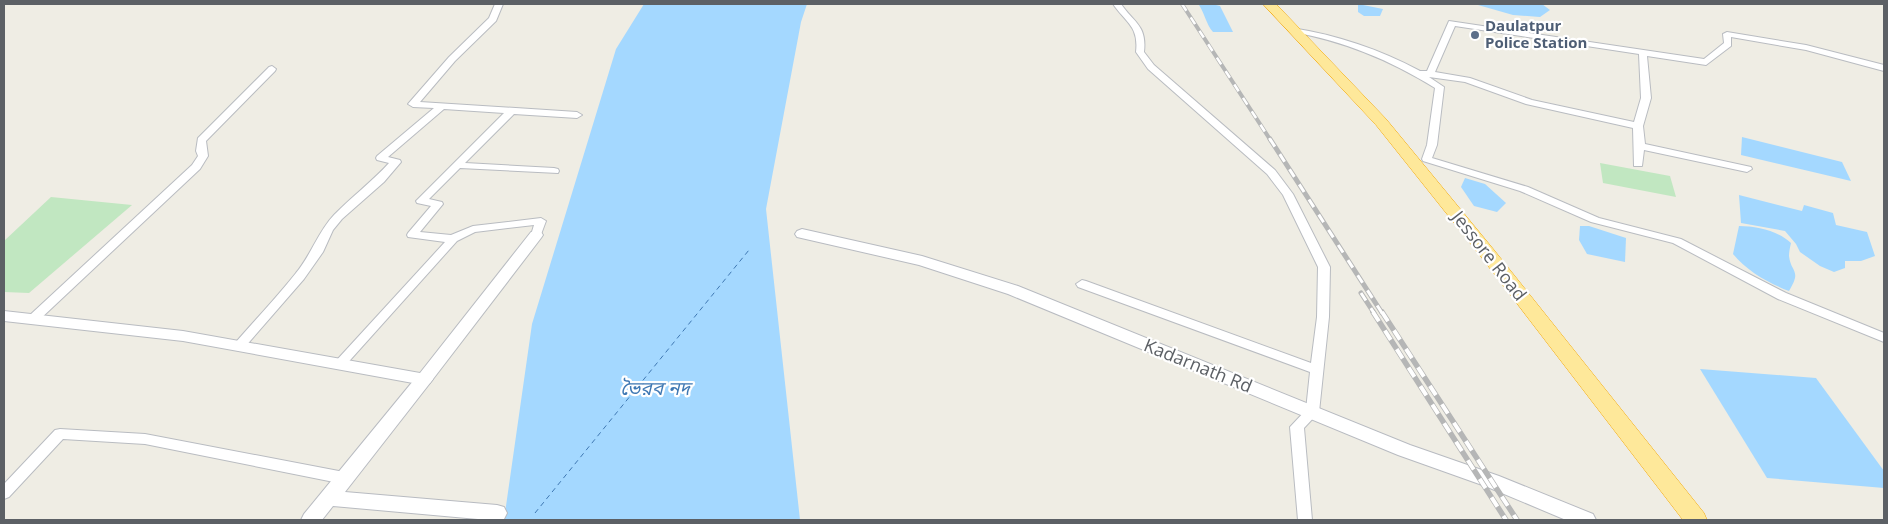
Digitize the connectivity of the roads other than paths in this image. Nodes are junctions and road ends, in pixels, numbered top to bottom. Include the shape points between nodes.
1 (499, 4) edge
2 (1117, 4) edge
3 (1263, 4) edge
4 (1269, 4) edge
5 (1292, 30) junction
6 (1643, 53) junction
7 (1884, 68) edge
8 (272, 69) dead end
9 (1419, 73) junction
10 (1430, 73) junction
11 (443, 106) junction
12 (512, 110) junction
13 (577, 116) dead end
14 (1638, 126) junction
15 (1640, 146) junction
16 (1638, 164) dead end
17 (457, 165) junction
18 (1747, 169) dead end
19 (554, 171) dead end
20 (802, 234) dead end
21 (536, 235) joint
22 (453, 239) junction
23 (1082, 284) dead end
24 (4, 316) edge
25 (34, 318) junction
26 (1884, 338) edge
27 (240, 345) junction
28 (339, 364) junction
29 (1316, 369) junction
30 (424, 379) junction
31 (1312, 412) junction
32 (344, 478) junction
33 (4, 493) edge
34 (329, 498) junction
35 (497, 513) dead end
36 (311, 520) edge
37 (1305, 520) edge
38 (1586, 520) edge
39 (1683, 520) edge
40 (1696, 520) edge

1 - 11 street via 493,19 413,104
2 - 29 street via 1142,33 1140,52 1150,67 1271,172 1288,194 1324,267 1323,318
3 - 39 highway, Jessore Road via 1377,128 1469,241
4 - 5 highway, Jessore Road
5 - 9 street via 1362,46
5 - 40 highway, Jessore Road via 1386,128
6 - 7 street via 1706,62 1728,44 1727,34 1832,52
6 - 10 street via 1452,23
6 - 14 street via 1646,98
8 - 25 street via 202,140 202,156 196,167
9 - 10 street
9 - 26 street via 1440,87 1427,159 1524,189 1595,220 1677,241 1782,296
10 - 14 street via 1467,80 1529,102
11 - 12 street
11 - 27 street via 381,158 396,162 338,217 300,276
12 - 13 street
12 - 17 street
14 - 15 street
15 - 16 street
15 - 18 street
17 - 19 street
17 - 22 street via 422,201 438,204 412,235
20 - 31 main road, Kadarnath Rd via 922,261 1013,290
21 - 22 street via 541,221 473,229
21 - 30 street
22 - 28 street
23 - 29 street
24 - 25 street
25 - 27 street
27 - 28 street
28 - 30 street
29 - 31 street
30 - 32 main road
31 - 37 street via 1297,427
31 - 38 main road, Kadarnath Rd
32 - 33 street via 145,439 60,434
32 - 34 main road
34 - 35 main road
34 - 36 main road

